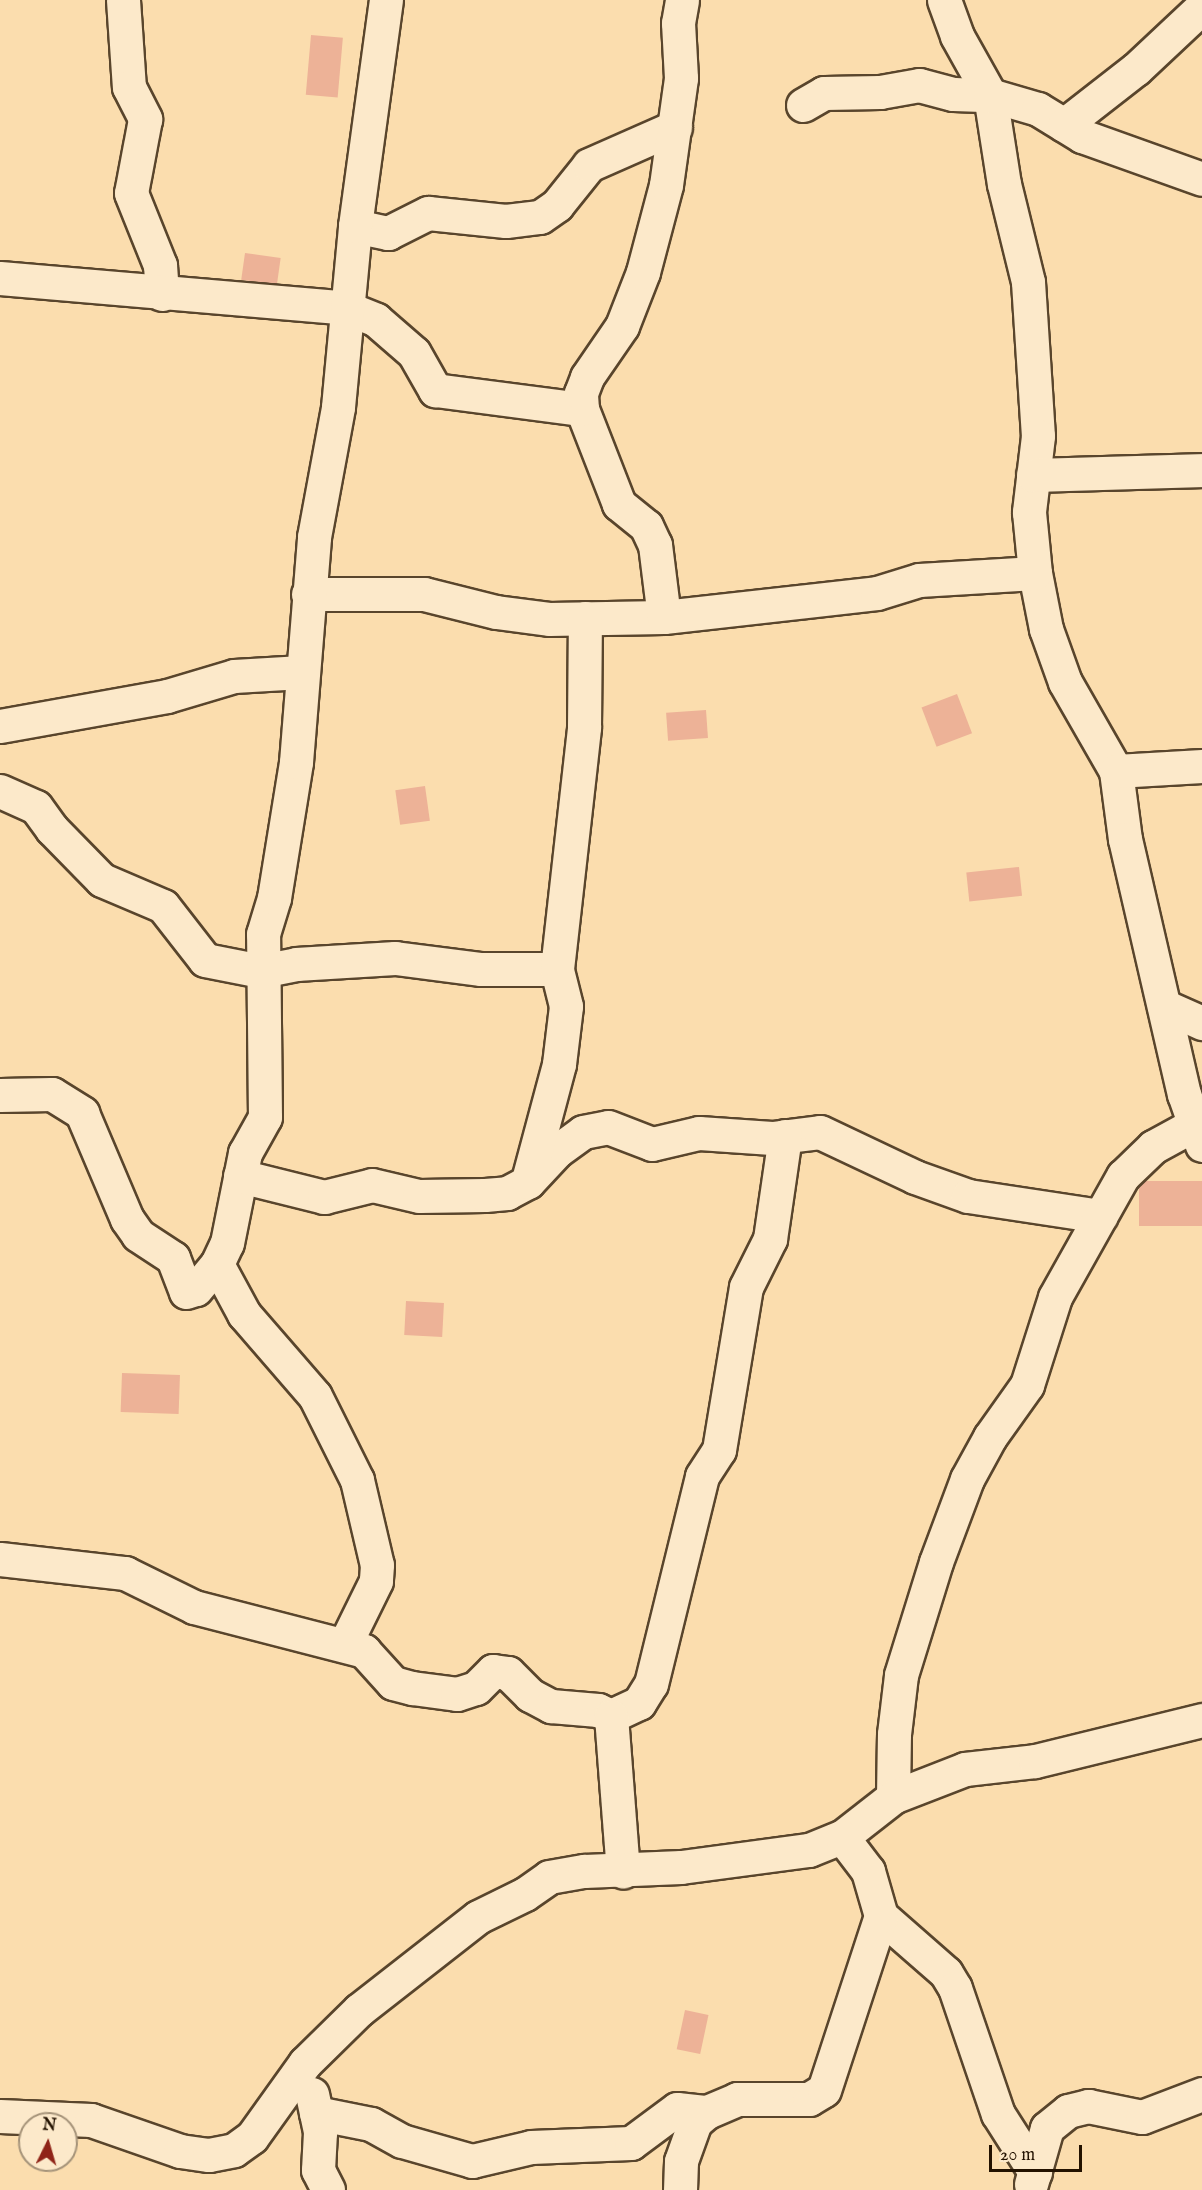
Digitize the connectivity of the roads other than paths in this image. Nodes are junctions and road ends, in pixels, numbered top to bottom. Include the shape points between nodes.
1 (123, 0) edge
2 (387, 0) edge
3 (681, 0) edge
4 (944, 0) edge
5 (967, 0) edge
6 (1202, 7) edge
7 (957, 36) junction
8 (990, 95) junction
9 (803, 105) dead end
10 (1064, 125) junction
11 (675, 127) junction
12 (1202, 180) edge
13 (355, 226) junction
14 (0, 278) edge
15 (162, 294) junction
16 (347, 308) junction
17 (582, 409) junction
18 (1202, 470) edge
19 (1033, 475) junction
20 (1035, 573) junction
21 (308, 594) junction
22 (664, 617) junction
23 (585, 618) junction
24 (302, 672) junction
25 (0, 726) edge
26 (1202, 766) edge
27 (1116, 771) junction
28 (0, 791) edge
29 (557, 969) junction
30 (261, 971) junction
31 (1164, 1006) junction
32 (1202, 1023) edge
33 (0, 1095) edge
34 (1196, 1112) edge
35 (785, 1137) junction
36 (240, 1176) junction
37 (528, 1182) junction
38 (1100, 1216) junction
39 (217, 1264) junction
40 (0, 1559) edge
41 (345, 1644) junction
42 (611, 1716) junction
43 (1202, 1720) edge
44 (893, 1797) junction
45 (842, 1837) junction
46 (622, 1872) junction
47 (881, 1916) junction
48 (305, 2063) junction
49 (1202, 2094) edge
50 (707, 2112) junction
51 (316, 2113) junction
52 (0, 2116) edge
53 (1032, 2181) edge
54 (328, 2190) edge
55 (680, 2190) edge

1 - 15 street via 129,87 146,119 131,193 160,265
2 - 13 street
3 - 11 street via 681,78
4 - 7 street
5 - 7 street
6 - 10 street via 1136,69
7 - 8 street
8 - 9 street via 953,94 919,85 880,92 824,93
8 - 10 street via 1038,109
8 - 19 street via 1004,184 1028,282 1038,436
10 - 12 street via 1115,149
11 - 13 street via 588,165 557,205 540,217 506,221 428,213 387,233
11 - 17 street via 666,185 643,272 622,326 587,377
13 - 16 street
14 - 15 street
15 - 16 street
16 - 17 street via 376,320 414,353 435,390
16 - 21 street via 338,407 314,537
17 - 22 street via 619,504 646,526 655,545
18 - 19 street
19 - 20 street via 1029,512
20 - 22 street via 919,580 877,592
20 - 27 street via 1046,629 1065,682
21 - 23 street via 424,594 496,612 549,619
21 - 24 street via 309,630
22 - 23 street
23 - 29 street via 584,727
24 - 25 street via 234,676 167,696
24 - 30 street via 296,762 274,898 263,934
26 - 27 street
27 - 31 street via 1125,839
28 - 30 street via 36,807 102,880 163,906 205,960
29 - 30 street via 481,969 395,958 325,961
29 - 37 street via 566,1006 559,1064
30 - 36 street via 265,1117 244,1153
31 - 32 street
31 - 34 street
33 - 39 street via 52,1094 82,1113 127,1219 138,1235 173,1258 186,1292 196,1289
34 - 38 street via 1123,1176
35 - 37 street via 699,1133 652,1144 608,1127 583,1132 557,1151
35 - 38 street via 820,1132 915,1178 968,1196
35 - 42 street via 770,1239 746,1287 719,1450 702,1476 651,1684 639,1703
36 - 37 street via 324,1197 372,1185 419,1196 496,1194
36 - 39 street via 227,1243
38 - 44 street via 1055,1297 1027,1385 984,1446 967,1479 936,1562 901,1675
39 - 41 street via 244,1314 315,1396 357,1480 377,1573
40 - 41 street via 125,1573 194,1607
41 - 42 street via 364,1651 393,1683 457,1694 476,1688 493,1671 508,1673 530,1695 551,1707 598,1710
42 - 46 street
43 - 44 street via 1035,1761 965,1769
44 - 45 street
45 - 46 street via 809,1850
45 - 47 street via 868,1871
46 - 48 street via 584,1871 549,1877 525,1894 478,1917 359,2010
47 - 50 street via 824,2090 809,2099 737,2099
47 - 53 street via 946,1973 955,1988 994,2103
48 - 51 street
48 - 52 street via 252,2137 234,2150 209,2155 180,2151 91,2120
49 - 53 street via 1142,2117 1088,2106 1068,2111 1047,2128
50 - 51 street via 677,2109 631,2143 531,2147 472,2161 402,2142 371,2124
50 - 55 street via 695,2122 681,2161
51 - 54 street via 320,2132 318,2170

